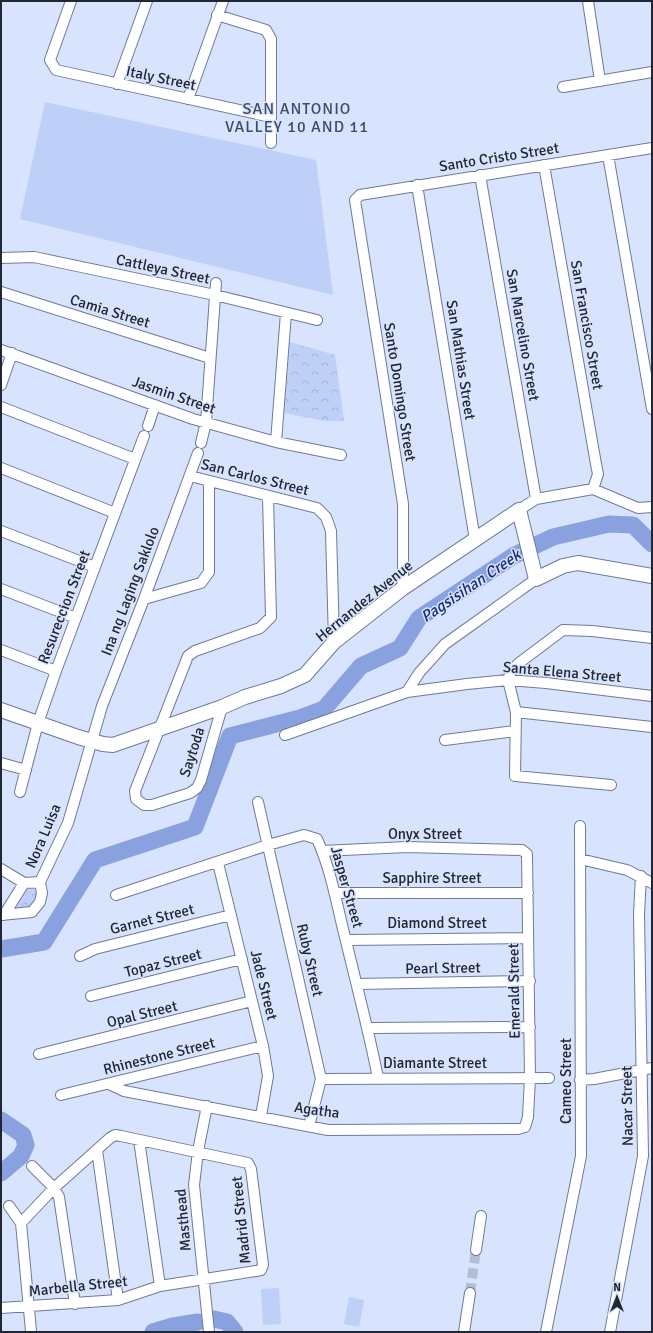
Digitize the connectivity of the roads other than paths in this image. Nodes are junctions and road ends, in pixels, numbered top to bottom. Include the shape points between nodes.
1 (71, 1) edge
2 (147, 1) edge
3 (223, 1) edge
4 (588, 1) edge
5 (218, 15) junction
6 (652, 72) edge
7 (600, 81) junction
8 (117, 84) junction
9 (563, 87) dead end
10 (188, 99) junction
11 (271, 117) junction
12 (271, 143) dead end
13 (652, 148) edge
14 (608, 155) junction
15 (544, 165) junction
16 (480, 175) junction
17 (418, 185) junction
18 (355, 202) joint
19 (1, 258) edge
20 (216, 282) dead end
21 (1, 292) edge
22 (215, 295) junction
23 (286, 313) junction
24 (317, 320) dead end
25 (1, 350) edge
26 (12, 353) junction
27 (210, 358) junction
28 (1, 385) edge
29 (155, 405) junction
30 (1, 407) edge
31 (652, 409) edge
32 (206, 422) junction
33 (148, 426) dead end
34 (144, 436) dead end
35 (201, 442) dead end
36 (276, 442) junction
37 (198, 453) dead end
38 (341, 455) dead end
39 (135, 459) junction
40 (1, 468) edge
41 (190, 476) junction
42 (209, 481) junction
43 (593, 489) junction
44 (268, 496) junction
45 (536, 499) junction
46 (652, 508) edge
47 (519, 510) junction
48 (115, 513) junction
49 (1, 531) edge
50 (475, 540) junction
51 (95, 567) junction
52 (652, 576) edge
53 (536, 579) junction
54 (403, 588) junction
55 (1, 589) edge
56 (144, 599) junction
57 (76, 618) junction
58 (652, 638) edge
59 (334, 642) junction
60 (1, 650) edge
61 (56, 670) junction
62 (508, 680) junction
63 (407, 692) junction
64 (652, 696) edge
65 (222, 707) junction
66 (1, 710) edge
67 (516, 712) junction
68 (38, 723) junction
69 (652, 727) edge
70 (159, 729) junction
71 (515, 731) junction
72 (285, 735) dead end
73 (91, 740) junction
74 (445, 740) dead end
75 (1, 763) edge
76 (26, 770) junction
77 (611, 785) dead end
78 (20, 792) dead end
79 (258, 802) dead end
80 (580, 826) dead end
81 (268, 845) junction
82 (322, 851) junction
83 (527, 854) joint
84 (580, 859) junction
85 (218, 862) junction
86 (1, 870) edge
87 (641, 876) junction
88 (40, 882) junction
89 (24, 883) junction
90 (652, 883) edge
91 (336, 893) junction
92 (528, 893) junction
93 (116, 894) dead end
94 (3, 915) edge
95 (232, 915) junction
96 (528, 938) junction
97 (346, 940) junction
98 (80, 956) dead end
99 (242, 959) junction
100 (530, 981) junction
101 (357, 984) junction
102 (90, 996) dead end
103 (252, 1001) junction
104 (530, 1027) junction
105 (369, 1028) junction
106 (263, 1046) junction
107 (39, 1054) dead end
108 (647, 1069) edge
109 (321, 1078) junction
110 (378, 1078) junction
111 (530, 1078) junction
112 (550, 1078) dead end
113 (580, 1080) junction
114 (109, 1084) junction
115 (61, 1095) dead end
116 (206, 1106) junction
117 (261, 1116) junction
118 (310, 1126) junction
119 (524, 1127) joint
120 (139, 1140) junction
121 (97, 1150) junction
122 (198, 1151) junction
123 (32, 1166) dead end
124 (54, 1188) junction
125 (9, 1206) dead end
126 (481, 1216) dead end
127 (21, 1223) junction
128 (476, 1250) tunnel mouth
129 (204, 1278) junction
130 (160, 1286) junction
131 (470, 1293) tunnel mouth
132 (118, 1300) junction
133 (75, 1304) junction
134 (28, 1307) junction
135 (1, 1308) edge
136 (31, 1331) dead end
137 (209, 1332) edge
138 (464, 1332) edge
139 (546, 1332) edge
140 (610, 1332) edge

1 - 8 street, Italy Street via 50,60 56,70
2 - 8 street
3 - 5 street
4 - 7 street
5 - 10 street
5 - 11 street via 266,30 271,39
6 - 7 street
7 - 9 street
8 - 10 street, Italy Street
10 - 11 street, Italy Street
11 - 12 street
13 - 14 street, Santo Cristo Street
14 - 15 street, Santo Cristo Street
14 - 31 street
15 - 16 street, Santo Cristo Street
15 - 43 street, San Francisco Street via 598,474
16 - 17 street, Santo Cristo Street
16 - 45 street, San Marcelino Street
17 - 18 street, Santo Cristo Street via 360,196
17 - 50 street, San Mathias Street
18 - 54 street, Santo Domingo Street via 403,504
19 - 22 street, Cattleya Street via 34,257
20 - 22 street
21 - 27 street, Camia Street
22 - 23 street, Cattleya Street
22 - 27 street
23 - 24 street, Cattleya Street
23 - 36 street
25 - 26 street, Jasmin Street
26 - 28 street
26 - 29 street, Jasmin Street
27 - 32 street
29 - 32 street, Jasmin Street
29 - 33 street
30 - 39 street
32 - 35 street
32 - 36 street, Jasmin Street
34 - 39 street, Resureccion Street
36 - 38 street, Jasmin Street
37 - 41 street, Ina ng Laging Saklolo
39 - 48 street, Resureccion Street
40 - 48 street
41 - 42 street, San Carlos Street
41 - 56 street, Ina ng Laging Saklolo
42 - 44 street, San Carlos Street
42 - 56 street via 209,572 201,583
43 - 45 street, Hernandez Avenue
43 - 46 street via 638,508
44 - 59 street, San Carlos Street via 317,508 326,517 331,531
44 - 70 street via 271,617 260,628 194,651 188,656
45 - 47 street, Hernandez Avenue
47 - 50 street, Hernandez Avenue
47 - 53 street
48 - 51 street, Resureccion Street
49 - 51 street
50 - 54 street, Hernandez Avenue
51 - 57 street, Resureccion Street
52 - 53 street via 578,563 562,566
53 - 63 street via 445,644 419,673
54 - 59 street, Hernandez Avenue
55 - 57 street
56 - 73 street, Ina ng Laging Saklolo
57 - 61 street, Resureccion Street
58 - 62 street via 563,630 519,663 511,671
59 - 65 street, Hernandez Avenue via 305,675
60 - 61 street
61 - 68 street, Resureccion Street
62 - 63 street, Santa Elena Street
62 - 64 street, Santa Elena Street
62 - 67 street
63 - 72 street, Santa Elena Street
65 - 70 street, Hernandez Avenue
65 - 70 street, Saytoda via 201,780 196,788 190,793 152,805 144,805 136,799 135,791
66 - 68 street, Hernandez Avenue
67 - 69 street
67 - 71 street
68 - 73 street, Hernandez Avenue
68 - 76 street, Resureccion Street
70 - 73 street, Hernandez Avenue via 113,745
71 - 74 street
71 - 77 street via 515,776
73 - 88 street, Nora Luisa via 68,823
75 - 76 street
76 - 78 street, Resureccion Street
79 - 81 street, Ruby Street
80 - 84 street, Cameo Street
81 - 82 street, Jasper Street via 304,835 317,839
81 - 85 street, Jasper Street
81 - 109 street, Ruby Street
82 - 83 street, Onyx Street via 407,847 522,850
82 - 91 street, Jasper Street
83 - 92 street, Emerald Street
84 - 87 street via 608,864
84 - 113 street, Cameo Street
85 - 93 street, Jasper Street
85 - 95 street, Jade Street
86 - 89 street
87 - 90 street
87 - 108 street, Nacar Street via 640,914
88 - 89 street
88 - 94 street, Nora Luisa via 42,893 37,908 32,912
89 - 94 street
91 - 92 street, Sapphire Street
91 - 97 street, Jasper Street
92 - 96 street, Emerald Street
95 - 98 street, Garnet Street via 95,949
95 - 99 street, Jade Street
96 - 97 street, Diamond Street
96 - 100 street, Emerald Street
97 - 101 street, Jasper Street
99 - 102 street, Topaz Street
99 - 103 street, Jade Street
100 - 101 street, Pearl Street
100 - 104 street, Emerald Street
101 - 105 street, Jasper Street
103 - 106 street, Jade Street
103 - 107 street, Opal Street
104 - 105 street
104 - 111 street, Emerald Street
105 - 110 street, Jasper Street
106 - 114 street, Rhinestone Street
106 - 117 street, Jade Street via 268,1076
108 - 113 street
108 - 140 street, Nacar Street via 643,1156
109 - 110 street, Diamante Street
109 - 118 street, Ruby Street
110 - 111 street, Diamante Street
111 - 112 street, Diamante Street
111 - 119 street, Emerald Street via 528,1117
113 - 139 street, Cameo Street via 581,1156
114 - 115 street, Rhinestone Street
114 - 116 street, Agatha via 124,1091
116 - 117 street, Agatha
116 - 122 street, Masthead
117 - 118 street, Agatha
118 - 119 street, Agatha via 328,1130
120 - 121 street via 115,1135
120 - 122 street
120 - 130 street
121 - 124 street
121 - 132 street
122 - 129 street, Masthead via 194,1185
122 - 129 street, Madrid Street via 248,1163 251,1169 263,1265 261,1270
123 - 124 street
124 - 127 street
124 - 133 street via 60,1197
125 - 127 street
126 - 128 street
127 - 134 street
129 - 130 street, Marbella Street
129 - 137 street, Masthead
130 - 132 street, Marbella Street
131 - 138 street
132 - 133 street, Marbella Street
133 - 134 street, Marbella Street
134 - 135 street, Marbella Street
134 - 136 street

